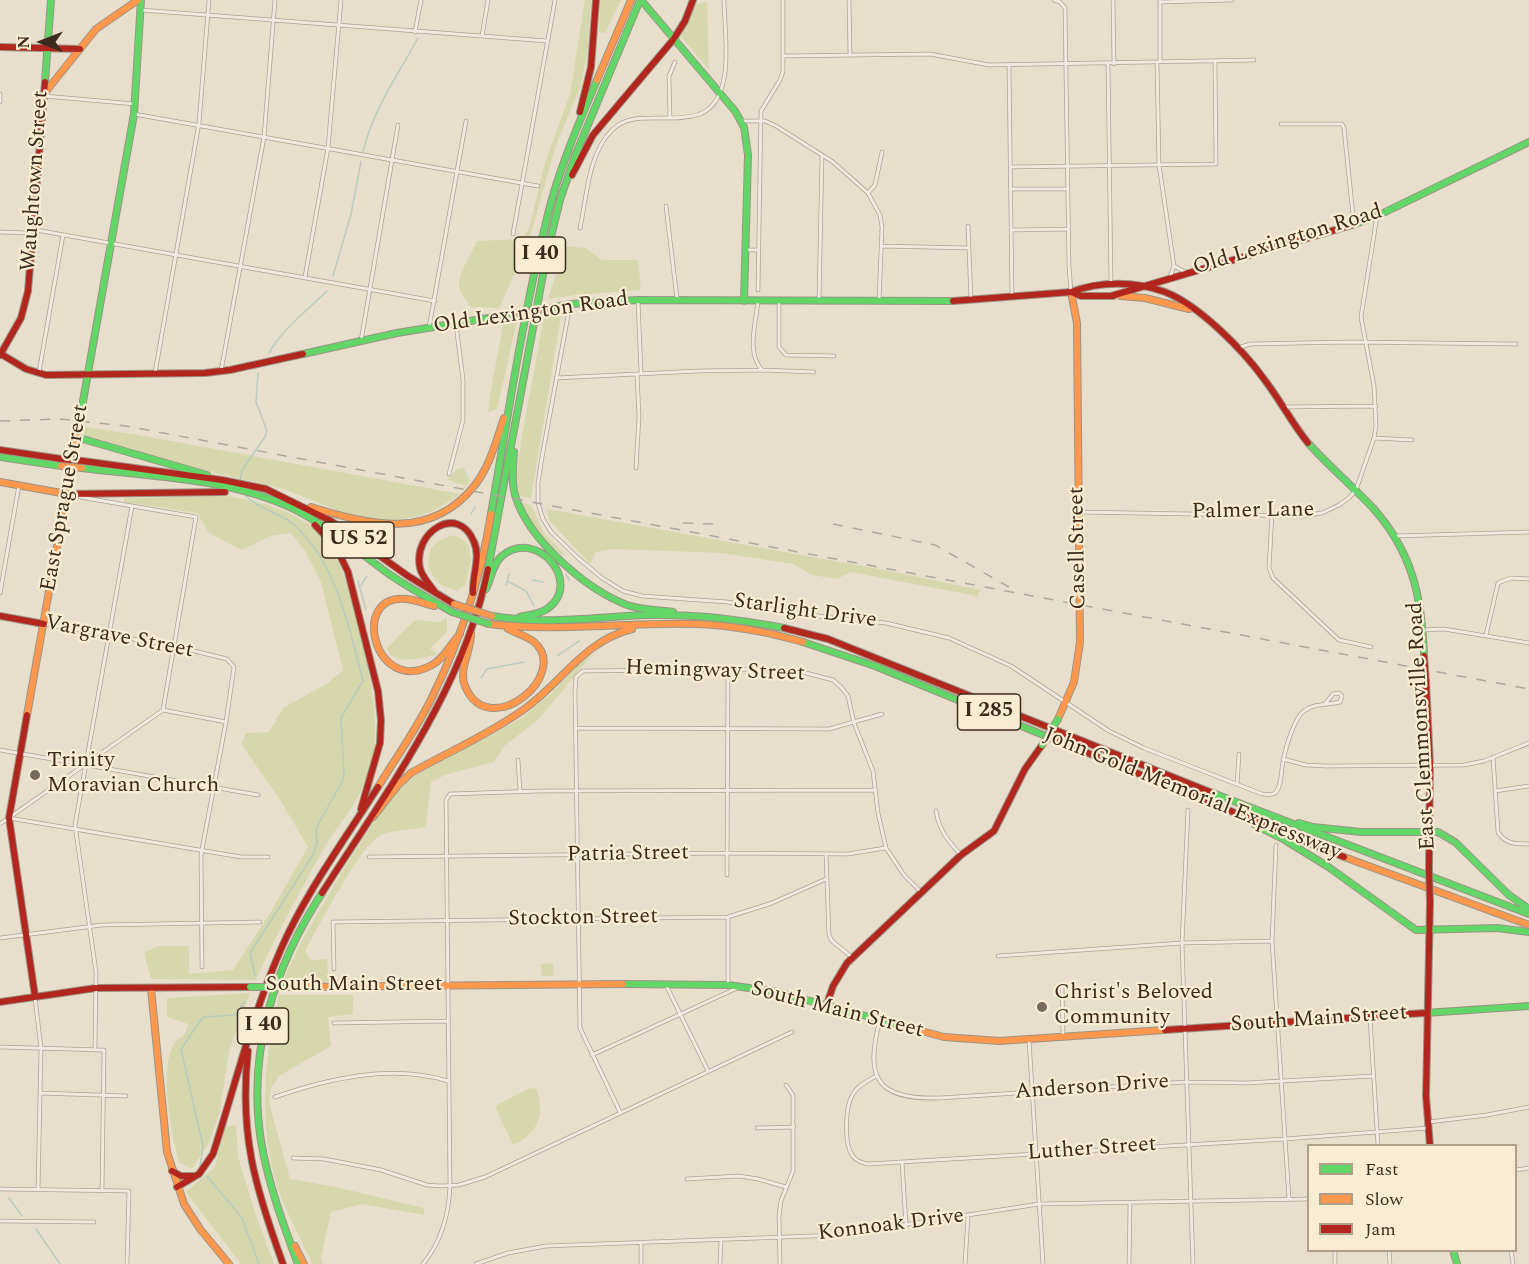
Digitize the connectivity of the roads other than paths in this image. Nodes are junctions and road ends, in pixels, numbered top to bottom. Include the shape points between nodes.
1 (51, 0) edge
2 (140, 0) edge
3 (209, 0) edge
4 (274, 0) edge
5 (341, 0) edge
6 (421, 0) edge
7 (488, 0) edge
8 (555, 0) edge
9 (596, 0) edge
10 (641, 0) edge
11 (693, 0) edge
12 (723, 0) edge
13 (783, 0) edge
14 (849, 0) edge
15 (1054, 0) edge
16 (1113, 0) edge
17 (1232, 0) edge
18 (1160, 1) edge
19 (629, 3) edge
20 (141, 10) junction
21 (207, 14) junction
22 (273, 19) junction
23 (339, 25) junction
24 (416, 32) junction
25 (482, 36) junction
26 (672, 40) junction
27 (547, 41) junction
28 (0, 47) edge
29 (46, 48) junction
30 (80, 49) junction
31 (850, 54) junction
32 (784, 56) junction
33 (1254, 60) dead end
34 (1215, 61) junction
35 (675, 62) dead end
36 (1159, 63) junction
37 (1108, 64) junction
38 (1113, 64) junction
39 (1009, 65) junction
40 (1066, 65) junction
41 (0, 94) edge
42 (721, 94) junction
43 (43, 96) junction
44 (0, 102) edge
45 (135, 104) junction
46 (134, 114) junction
47 (670, 118) junction
48 (761, 120) junction
49 (466, 121) dead end
50 (742, 121) junction
51 (1281, 124) dead end
52 (398, 125) dead end
53 (198, 126) junction
54 (575, 133) junction
55 (264, 137) junction
56 (1529, 142) edge
57 (328, 148) junction
58 (882, 152) dead end
59 (822, 154) junction
60 (391, 160) junction
61 (1159, 165) junction
62 (1067, 166) junction
63 (1110, 166) junction
64 (1011, 167) junction
65 (458, 172) junction
66 (523, 184) junction
67 (538, 186) dead end
68 (1011, 189) junction
69 (1067, 189) junction
70 (868, 193) junction
71 (560, 200) junction
72 (666, 206) dead end
73 (1377, 216) junction
74 (1354, 225) junction
75 (968, 226) dead end
76 (580, 228) dead end
77 (1068, 229) junction
78 (1012, 230) junction
79 (32, 231) junction
80 (0, 232) edge
81 (513, 234) dead end
82 (63, 235) junction
83 (110, 243) junction
84 (881, 246) junction
85 (968, 248) junction
86 (745, 250) junction
87 (758, 250) junction
88 (176, 254) junction
89 (240, 266) junction
90 (1174, 266) junction
91 (1187, 273) junction
92 (305, 277) junction
93 (1170, 277) junction
94 (1111, 284) junction
95 (1141, 287) junction
96 (370, 289) junction
97 (758, 290) dead end
98 (1071, 292) junction
99 (1111, 296) junction
100 (1012, 298) junction
101 (677, 299) junction
102 (638, 300) junction
103 (819, 300) junction
104 (435, 301) junction
105 (744, 301) junction
106 (758, 301) junction
107 (779, 301) junction
108 (879, 301) junction
109 (971, 301) junction
110 (570, 304) junction
111 (1189, 309) junction
112 (456, 324) junction
113 (429, 328) junction
114 (361, 341) junction
115 (1366, 343) junction
116 (1516, 345) dead end
117 (1238, 348) junction
118 (0, 354) edge
119 (834, 356) dead end
120 (762, 370) junction
121 (221, 371) junction
122 (814, 372) dead end
123 (639, 373) junction
124 (38, 374) junction
125 (154, 374) junction
126 (87, 375) junction
127 (556, 378) junction
128 (514, 380) junction
129 (1376, 406) junction
130 (1282, 407) junction
131 (514, 430) junction
132 (76, 436) junction
133 (1374, 438) junction
134 (1412, 440) dead end
135 (0, 450) edge
136 (19, 456) junction
137 (0, 458) edge
138 (82, 465) junction
139 (636, 468) dead end
140 (449, 474) dead end
141 (222, 480) junction
142 (0, 482) edge
143 (19, 485) junction
144 (228, 490) junction
145 (1356, 490) junction
146 (274, 493) junction
147 (67, 494) junction
148 (132, 506) junction
149 (1078, 512) junction
150 (1272, 514) junction
151 (308, 518) junction
152 (1529, 532) edge
153 (1395, 536) junction
154 (1529, 579) edge
155 (0, 593) edge
156 (473, 594) junction
157 (437, 595) junction
158 (482, 595) junction
159 (452, 612) junction
160 (0, 616) edge
161 (718, 617) junction
162 (501, 618) junction
163 (44, 624) junction
164 (671, 624) junction
165 (502, 626) junction
166 (471, 630) junction
167 (1423, 630) junction
168 (462, 631) junction
169 (1486, 635) junction
170 (108, 636) junction
171 (1529, 644) edge
172 (174, 646) junction
173 (1371, 647) dead end
174 (728, 668) junction
175 (1066, 704) junction
176 (1325, 704) junction
177 (163, 710) junction
178 (882, 714) dead end
179 (226, 722) junction
180 (854, 723) junction
181 (576, 728) junction
182 (727, 728) junction
183 (1529, 743) edge
184 (0, 750) edge
185 (20, 753) junction
186 (1239, 754) dead end
187 (1493, 757) junction
188 (1283, 759) junction
189 (518, 760) dead end
190 (85, 764) junction
191 (1430, 765) junction
192 (1237, 784) junction
193 (1529, 786) edge
194 (214, 787) junction
195 (727, 789) junction
196 (1201, 789) junction
197 (577, 790) junction
198 (875, 790) junction
199 (520, 791) junction
200 (1496, 791) junction
201 (258, 795) dead end
202 (1212, 803) junction
203 (1188, 810) dead end
204 (936, 811) dead end
205 (359, 816) junction
206 (9, 818) junction
207 (0, 824) edge
208 (76, 829) junction
209 (1430, 831) junction
210 (1529, 844) edge
211 (1276, 845) dead end
212 (350, 846) junction
213 (886, 848) junction
214 (203, 851) junction
215 (727, 853) junction
216 (826, 854) junction
217 (579, 855) junction
218 (961, 855) junction
219 (447, 856) junction
220 (268, 857) dead end
221 (369, 857) dead end
222 (727, 875) dead end
223 (826, 879) junction
224 (921, 892) junction
225 (1529, 909) edge
226 (1529, 914) edge
227 (728, 917) junction
228 (579, 919) junction
229 (447, 920) junction
230 (260, 922) dead end
231 (201, 923) junction
232 (1529, 925) edge
233 (90, 926) junction
234 (1429, 929) junction
235 (1529, 932) edge
236 (27, 934) junction
237 (0, 938) edge
238 (1272, 941) junction
239 (1182, 943) junction
240 (998, 956) dead end
241 (853, 958) junction
242 (202, 967) dead end
243 (334, 969) dead end
244 (665, 984) junction
245 (579, 985) junction
246 (448, 986) junction
247 (728, 986) junction
248 (1062, 986) dead end
249 (739, 987) junction
250 (96, 988) junction
251 (151, 988) junction
252 (35, 996) junction
253 (0, 1002) edge
254 (827, 1004) junction
255 (1529, 1006) edge
256 (680, 1013) junction
257 (1428, 1013) junction
258 (1370, 1018) junction
259 (880, 1020) junction
260 (448, 1021) junction
261 (334, 1023) dead end
262 (1277, 1023) junction
263 (252, 1029) junction
264 (1185, 1029) junction
265 (792, 1032) dead end
266 (1063, 1037) junction
267 (1029, 1040) junction
268 (0, 1047) edge
269 (41, 1048) junction
270 (95, 1050) junction
271 (592, 1055) junction
272 (708, 1071) junction
273 (876, 1076) junction
274 (1373, 1076) junction
275 (448, 1081) junction
276 (1186, 1082) junction
277 (1281, 1082) junction
278 (786, 1084) dead end
279 (1032, 1092) junction
280 (40, 1093) junction
281 (104, 1096) junction
282 (126, 1096) dead end
283 (275, 1097) dead end
284 (1529, 1107) edge
285 (620, 1112) junction
286 (1427, 1126) junction
287 (794, 1127) junction
288 (757, 1128) dead end
289 (1377, 1133) junction
290 (1285, 1139) junction
291 (1188, 1144) junction
292 (1378, 1144) edge
293 (1430, 1144) edge
294 (1035, 1154) junction
295 (293, 1158) dead end
296 (902, 1162) junction
297 (172, 1171) junction
298 (199, 1173) junction
299 (687, 1179) dead end
300 (450, 1186) junction
301 (177, 1187) junction
302 (787, 1187) junction
303 (0, 1189) edge
304 (38, 1190) junction
305 (102, 1191) junction
306 (1307, 1199) edge
307 (1289, 1200) junction
308 (1191, 1201) junction
309 (1130, 1203) junction
310 (1039, 1204) junction
311 (968, 1217) junction
312 (0, 1221) edge
313 (94, 1222) dead end
314 (283, 1224) junction
315 (906, 1225) junction
316 (780, 1239) junction
317 (721, 1241) junction
318 (641, 1243) junction
319 (127, 1264) edge
320 (229, 1264) edge
321 (283, 1264) edge
322 (298, 1264) edge
323 (304, 1264) edge
324 (423, 1264) edge
325 (476, 1264) edge
326 (641, 1264) edge
327 (720, 1264) edge
328 (780, 1264) edge
329 (965, 1264) edge
330 (1043, 1264) edge
331 (1128, 1264) edge
332 (1193, 1264) edge

1 - 29 main road, Waughtown Street
2 - 20 main road, East Sprague Street
2 - 30 main road via 105,21
3 - 21 street
4 - 22 street
5 - 23 street
6 - 24 street
7 - 25 street
8 - 27 street
9 - 54 main road via 591,67
10 - 26 main road
10 - 71 main road, I 40 via 587,124
11 - 26 main road
12 - 42 street via 726,74
13 - 32 street
14 - 31 street
15 - 40 street, Casell Street via 1065,8
16 - 38 street
17 - 18 street
18 - 36 street
19 - 54 main road, I 40
20 - 21 street
20 - 45 main road, East Sprague Street
21 - 22 street
21 - 53 street
22 - 23 street
22 - 55 street
23 - 24 street
23 - 57 street
24 - 25 street
25 - 27 street
26 - 42 main road
26 - 71 main road via 593,135
27 - 66 street
28 - 29 main road
29 - 30 main road
29 - 43 main road, Waughtown Street
30 - 43 main road
31 - 32 street
31 - 39 street via 930,54 979,65
32 - 48 street via 780,80 761,111
33 - 34 street
34 - 36 street
34 - 61 street via 1216,164
35 - 47 street via 669,76
36 - 38 street
36 - 61 street
37 - 38 street
37 - 40 street
37 - 63 street
39 - 40 street
39 - 64 street
40 - 62 street, Casell Street
41 - 44 street
42 - 47 street via 699,114
42 - 50 main road
43 - 45 street
43 - 79 main road, Waughtown Street
45 - 46 main road, East Sprague Street
46 - 53 street
46 - 83 main road, East Sprague Street
47 - 76 street via 630,119 610,131 595,157
48 - 50 street
48 - 59 street
48 - 87 street
49 - 65 street
50 - 86 main road via 748,155
51 - 74 street via 1342,124
52 - 60 street
53 - 55 street
53 - 88 street
54 - 128 main road, I 40 via 548,216
55 - 57 street
55 - 89 street
56 - 73 main road, Old Lexington Road
57 - 60 street
57 - 92 street
58 - 70 street via 875,185
59 - 70 street
59 - 103 street
60 - 65 street
60 - 96 street
61 - 63 street
61 - 90 street
62 - 63 street
62 - 64 street
62 - 69 street, Casell Street
63 - 94 street
64 - 68 street
65 - 66 street
65 - 104 street
66 - 67 street
66 - 81 street
68 - 69 street
68 - 78 street
69 - 77 street, Casell Street
70 - 84 street via 880,215
71 - 131 main road, I 40
72 - 101 street
73 - 74 main road, Old Lexington Road
73 - 115 street via 1361,310
74 - 91 main road, Old Lexington Road
75 - 85 street
77 - 78 street
77 - 98 street, Casell Street
78 - 100 street
79 - 80 street
79 - 82 street
79 - 118 main road, Waughtown Street via 26,304 18,326
82 - 83 street
82 - 124 street
83 - 88 street
83 - 126 main road, East Sprague Street
84 - 85 street
84 - 108 street
85 - 109 street
86 - 87 street
86 - 105 main road
87 - 97 street
88 - 89 street
88 - 125 street
89 - 92 street
89 - 121 street
90 - 91 street
90 - 93 street
91 - 93 main road, Old Lexington Road
92 - 96 street
93 - 95 main road, Old Lexington Road
94 - 95 main road, Old Lexington Road
94 - 98 main road, Old Lexington Road
95 - 99 main road
95 - 111 main road, East Clemmonsville Road via 1169,294
96 - 104 street
96 - 114 street
98 - 99 main road, Old Lexington Road
98 - 100 main road, Old Lexington Road
98 - 149 main road, Casell Street via 1077,323
99 - 111 main road, East Clemmonsville Road via 1145,298
100 - 109 main road, Old Lexington Road
101 - 102 main road, Old Lexington Road
101 - 105 main road, Old Lexington Road
102 - 110 main road, Old Lexington Road
102 - 123 street
103 - 107 main road, Old Lexington Road
103 - 108 main road, Old Lexington Road
104 - 113 street
105 - 106 main road, Old Lexington Road
106 - 107 main road, Old Lexington Road
106 - 120 street via 753,349 755,362
107 - 119 street via 779,347 786,355
108 - 109 main road, Old Lexington Road
110 - 112 main road, Old Lexington Road, bridge
110 - 127 street, Starlight Drive
111 - 117 main road, East Clemmonsville Road
112 - 113 main road, Old Lexington Road
112 - 140 street via 464,420
113 - 114 main road, Old Lexington Road
114 - 121 main road, Old Lexington Road
115 - 116 street
115 - 117 street via 1250,344
115 - 129 street
117 - 130 main road, East Clemmonsville Road
118 - 124 main road, Old Lexington Road
120 - 122 street
120 - 123 street
121 - 125 main road, Old Lexington Road
123 - 127 street
123 - 139 street
124 - 126 main road, Old Lexington Road
125 - 126 main road, Old Lexington Road
126 - 132 main road, East Sprague Street, bridge
127 - 175 street, Starlight Drive via 538,503 551,532 602,578 623,591 642,596 727,602 886,623 937,635 1011,666
128 - 146 main road via 488,465 469,494 447,512 416,522 375,524 337,516
128 - 156 main road, I 40 via 484,558
129 - 130 street
129 - 133 street
130 - 145 main road, East Clemmonsville Road via 1311,447
131 - 158 main road, I 40
131 - 161 main road via 516,500 530,528 555,555 606,595 628,605
132 - 141 main road
132 - 147 main road, East Sprague Street
133 - 134 street
133 - 145 street
135 - 136 main road, John Gold Memorial Expressway / US 52
136 - 137 main road, John Gold Memorial Expressway / US 52
136 - 138 main road, John Gold Memorial Expressway / US 52, bridge
138 - 141 main road, John Gold Memorial Expressway / US 52
138 - 144 main road, John Gold Memorial Expressway / US 52
141 - 146 main road, John Gold Memorial Expressway / US 52
142 - 143 main road
143 - 147 main road
143 - 155 street
144 - 147 main road
144 - 151 main road, John Gold Memorial Expressway / US 52 via 277,503
145 - 150 street, Palmer Lane via 1322,513
145 - 153 main road, East Clemmonsville Road
146 - 157 main road, John Gold Memorial Expressway / US 52 via 331,521
147 - 148 street
147 - 163 main road, East Sprague Street
148 - 170 street
148 - 172 street via 196,517
149 - 150 street, Palmer Lane
149 - 175 main road, Casell Street via 1080,642 1076,677
150 - 173 street via 1269,568 1273,578 1339,640
151 - 159 main road, John Gold Memorial Expressway / US 52
151 - 205 main road via 340,555 352,584 374,669 381,734
152 - 153 street
153 - 167 main road, East Clemmonsville Road via 1413,573
154 - 169 street via 1511,578 1498,583
156 - 157 main road via 474,541 464,528 449,523 428,532 419,550 422,573
156 - 168 main road, I 40
157 - 162 main road, John Gold Memorial Expressway / I 285, bridge
158 - 162 main road via 500,559 510,550 531,548 552,561 562,579 556,601 538,613
158 - 166 main road, I 40
159 - 165 main road, John Gold Memorial Expressway / I 285, bridge
159 - 168 main road via 413,598 391,600 374,620 375,647 392,665 421,669 441,659
160 - 163 main road, Vargrave Street
161 - 162 main road, John Gold Memorial Expressway / I 285 via 650,615 539,621
161 - 196 main road, John Gold Memorial Expressway / I 285 via 828,639
163 - 170 street, Vargrave Street
163 - 185 main road, East Sprague Street
164 - 165 main road, John Gold Memorial Expressway / I 285
164 - 202 main road, John Gold Memorial Expressway / I 285 via 763,632 837,651
164 - 212 main road via 628,629 602,640 581,655 523,712 411,773
165 - 166 main road via 536,642 543,667 532,692 500,709 478,704 465,687 463,670
166 - 212 main road, I 40 via 424,730
167 - 169 street
167 - 191 main road, East Clemmonsville Road, bridge
168 - 205 main road, I 40 via 434,694
169 - 171 street
170 - 172 street, Vargrave Street
170 - 190 street
172 - 177 street
172 - 179 street, Vargrave Street via 227,659 234,668
174 - 180 street, Hemingway Street via 773,669 832,680 848,696
174 - 181 street, Hemingway Street via 583,670 577,675
174 - 182 street
175 - 192 street, Starlight Drive via 1144,748
175 - 218 main road, Casell Street, bridge via 1025,769 998,825
176 - 176 street via 1340,702 1342,696 1333,694
176 - 188 street via 1303,711
177 - 179 street
177 - 190 street
178 - 180 street
179 - 194 street
180 - 182 street via 829,729
180 - 198 street, Hemingway Street via 874,776
181 - 182 street
181 - 197 street
182 - 195 street
183 - 187 street
184 - 185 street
185 - 190 street
185 - 206 main road, East Sprague Street
186 - 192 street
187 - 191 street via 1464,765
187 - 200 street
188 - 191 street via 1326,766
188 - 192 street, Starlight Drive via 1275,793 1262,794
189 - 199 street
190 - 194 street
190 - 206 street
190 - 208 street
191 - 209 main road, East Clemmonsville Road
193 - 200 street
194 - 201 street
194 - 214 street
195 - 197 street
195 - 198 street
195 - 215 street
196 - 209 main road via 1313,827 1361,832
196 - 226 main road, John Gold Memorial Expressway / I 285
197 - 199 street
197 - 217 street
198 - 213 street, Hemingway Street
199 - 219 street via 450,794 446,800
200 - 210 street via 1499,835 1509,842
202 - 232 main road, John Gold Memorial Expressway / I 285
202 - 234 main road via 1327,866 1416,930
203 - 239 street
204 - 218 street via 945,838
205 - 263 main road, I 40 via 280,949
206 - 207 street
206 - 208 street
206 - 236 main road, East Sprague Street
208 - 214 street
208 - 233 street
209 - 225 main road via 1455,842 1509,895
209 - 234 main road, East Clemmonsville Road, bridge
211 - 238 street
212 - 314 main road, I 40 via 285,957 262,1028 257,1075 259,1134
213 - 216 street, Patria Street
213 - 224 street, Hemingway Street
214 - 220 street
214 - 231 street
215 - 216 street, Patria Street
215 - 217 street, Patria Street
215 - 222 street
216 - 223 street
217 - 219 street, Patria Street
217 - 228 street
218 - 224 main road, Casell Street
219 - 221 street, Patria Street
219 - 229 street
223 - 227 street, Stockton Street
223 - 241 street via 829,935
224 - 241 main road, Casell Street
227 - 228 street, Stockton Street
227 - 247 street
228 - 229 street, Stockton Street
228 - 245 street
229 - 243 street, Stockton Street via 333,922
229 - 246 street
230 - 231 street
231 - 233 street
231 - 242 street
233 - 236 street
233 - 250 street
234 - 235 main road via 1497,928
234 - 257 main road, East Clemmonsville Road
236 - 237 street
236 - 252 main road, East Sprague Street
238 - 239 street
238 - 262 street
239 - 240 street
239 - 264 street
241 - 254 main road, Casell Street via 833,986
244 - 245 main road, South Main Street
244 - 247 main road, South Main Street
244 - 256 street
245 - 246 main road, South Main Street
245 - 271 street via 580,1028
246 - 251 main road, South Main Street, bridge
246 - 260 street
247 - 249 main road, South Main Street
248 - 266 street
249 - 254 main road, South Main Street
249 - 256 street
250 - 251 main road, South Main Street
250 - 252 main road, South Main Street
250 - 270 street
251 - 297 main road via 163,1125
252 - 253 main road, South Main Street
252 - 269 street
254 - 259 main road, South Main Street
255 - 257 main road, South Main Street
256 - 271 street
256 - 272 street
257 - 258 main road, South Main Street
257 - 286 main road, East Clemmonsville Road
258 - 262 main road, South Main Street
258 - 274 street
259 - 267 main road, South Main Street via 944,1037
259 - 273 street via 872,1051
260 - 261 street
260 - 275 street
262 - 264 main road, South Main Street
262 - 277 street
263 - 298 main road via 213,1155
263 - 321 main road, I 40 via 245,1071 246,1140 258,1194
264 - 266 main road, South Main Street
264 - 276 street
265 - 272 street
266 - 267 main road, South Main Street
267 - 279 street
268 - 269 street
269 - 270 street
269 - 280 street
270 - 281 street via 104,1050
271 - 285 street
272 - 285 street
273 - 279 street, Anderson Drive via 887,1089 910,1098
273 - 296 street, Luther Street via 857,1088 849,1101 849,1150 863,1163
274 - 277 street, Anderson Drive
274 - 289 street
275 - 283 street via 387,1073 337,1079
275 - 300 street
276 - 277 street, Anderson Drive
276 - 279 street, Anderson Drive
276 - 291 street
277 - 290 street
278 - 287 street via 794,1095
279 - 294 street
280 - 281 street
280 - 304 street
281 - 282 street
281 - 305 street
284 - 286 street, Luther Street
285 - 300 street via 485,1177
286 - 289 street, Luther Street
286 - 293 main road, East Clemmonsville Road
287 - 288 street
287 - 302 street via 793,1171
289 - 290 street, Luther Street
289 - 292 street
290 - 291 street, Luther Street
290 - 307 street
291 - 294 street, Luther Street
291 - 308 street
294 - 296 street, Luther Street
294 - 310 street
295 - 300 street via 324,1159 381,1170 427,1185
296 - 315 street
297 - 298 main road via 188,1177
297 - 301 main road
298 - 301 main road
299 - 302 street via 739,1176
300 - 324 street via 445,1222
301 - 320 main road via 200,1229
302 - 316 street via 781,1201
303 - 304 street
304 - 305 street
305 - 319 street via 129,1191
306 - 307 street, Konnoak Drive
307 - 308 street, Konnoak Drive
308 - 309 street, Konnoak Drive
308 - 332 street
309 - 310 street, Konnoak Drive
309 - 331 street
310 - 311 street, Konnoak Drive
310 - 330 street
311 - 315 street, Konnoak Drive
311 - 329 street
312 - 313 street
314 - 322 main road, I 40
314 - 323 main road
315 - 316 street, Konnoak Drive
316 - 317 street, Konnoak Drive
316 - 328 street
317 - 318 street, Konnoak Drive
317 - 327 street
318 - 325 street, Konnoak Drive via 546,1246
318 - 326 street

